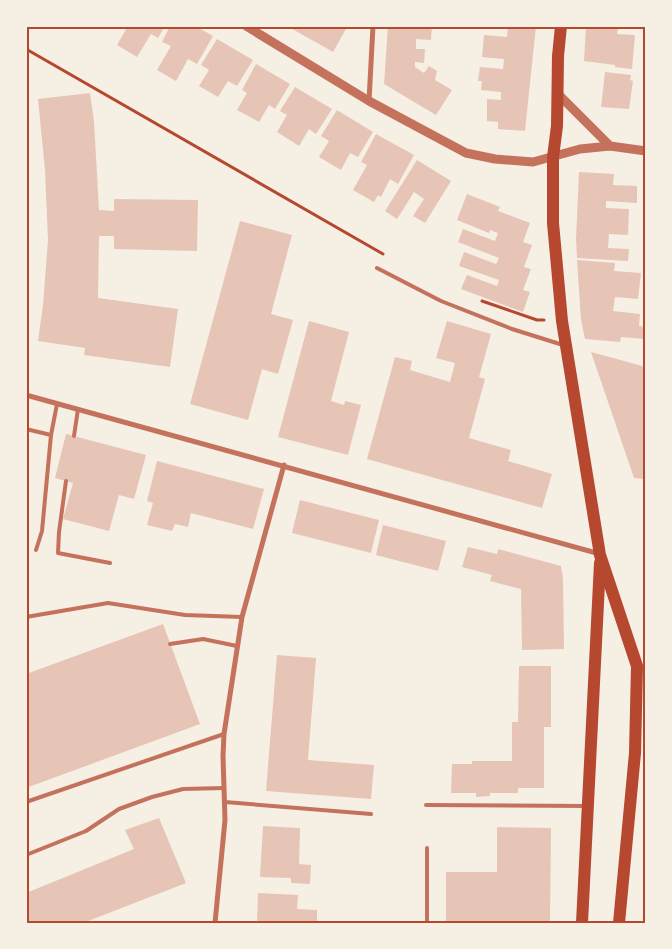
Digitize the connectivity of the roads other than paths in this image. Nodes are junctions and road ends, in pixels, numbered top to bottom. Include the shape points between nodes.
1 (246, 26) edge
2 (373, 26) edge
3 (561, 26) edge
4 (558, 94) junction
5 (369, 101) junction
6 (610, 146) junction
7 (646, 151) edge
8 (553, 157) junction
9 (377, 268) dead end
10 (565, 346) junction
11 (26, 395) edge
12 (57, 404) junction
13 (78, 409) junction
14 (26, 429) edge
15 (51, 435) junction
16 (74, 436) dead end
17 (284, 465) junction
18 (66, 481) dead end
19 (36, 550) dead end
20 (600, 554) junction
21 (110, 563) dead end
22 (26, 617) edge
23 (242, 617) junction
24 (170, 644) dead end
25 (237, 646) junction
26 (224, 734) junction
27 (224, 788) junction
28 (26, 802) edge
29 (225, 802) junction
30 (426, 805) dead end
31 (589, 806) junction
32 (371, 814) dead end
33 (427, 848) dead end
34 (26, 855) edge
35 (215, 923) edge
36 (427, 923) edge
37 (582, 923) edge
38 (619, 923) edge

1 - 5 street
2 - 5 street
3 - 4 main road
4 - 6 street
4 - 8 main road
5 - 8 street via 466,153 533,162
6 - 7 street
6 - 8 street via 580,149
8 - 10 main road via 553,223
9 - 10 lane via 441,301
10 - 20 main road via 576,396
11 - 12 street
12 - 13 street
12 - 15 lane
13 - 16 lane
13 - 17 street
14 - 15 lane
15 - 19 lane via 42,531
17 - 20 street
17 - 23 street
18 - 21 lane via 58,553
20 - 31 main road
20 - 38 main road via 637,666 635,752
22 - 23 lane via 108,603 185,615
23 - 25 street
24 - 25 lane via 203,639
25 - 26 street
26 - 27 street
26 - 28 lane
27 - 29 street
27 - 34 lane via 183,789 152,797 119,809 86,831
29 - 32 lane
29 - 35 street
30 - 31 lane
31 - 37 main road
33 - 36 lane

